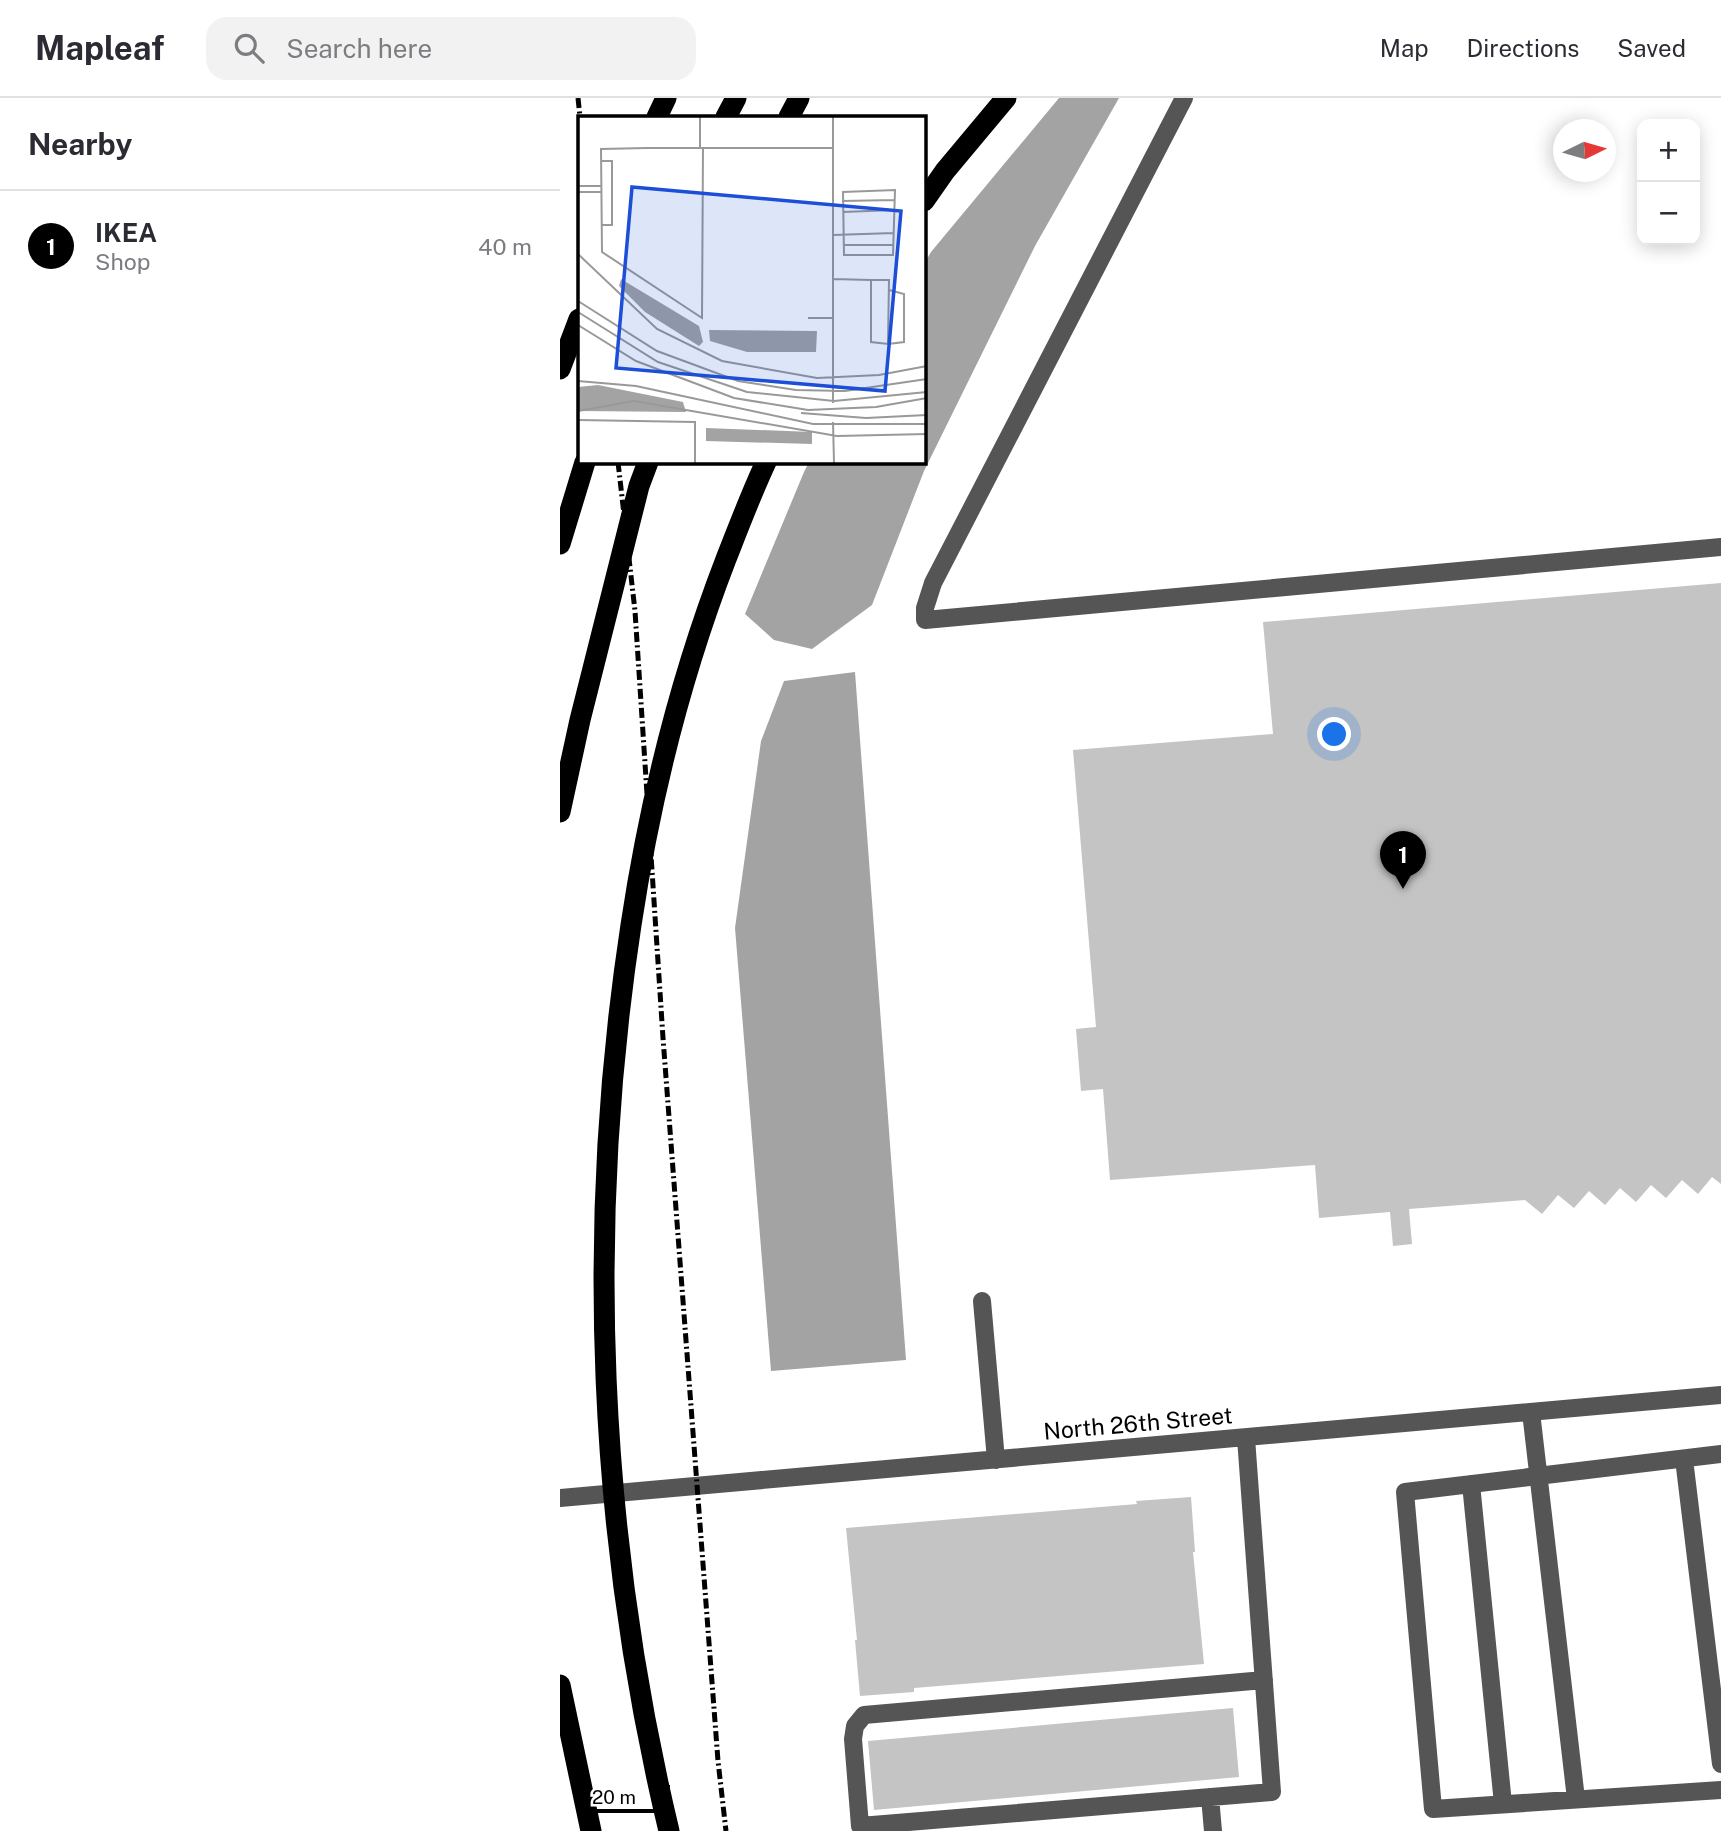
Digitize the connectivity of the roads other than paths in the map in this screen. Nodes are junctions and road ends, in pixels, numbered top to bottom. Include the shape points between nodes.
1 (666, 98) edge
2 (736, 98) edge
3 (799, 98) edge
4 (1006, 98) edge
5 (1184, 98) edge
6 (657, 116) edge
7 (727, 116) edge
8 (790, 116) edge
9 (926, 198) edge
10 (578, 322) edge
11 (560, 369) edge
12 (584, 464) edge
13 (647, 464) edge
14 (765, 464) edge
15 (560, 544) edge
16 (1721, 547) edge
17 (560, 812) edge
18 (982, 1301) dead end
19 (1721, 1395) edge
20 (1531, 1412) junction
21 (1246, 1438) junction
22 (1721, 1454) edge
23 (1684, 1459) junction
24 (996, 1460) junction
25 (1538, 1476) junction
26 (1471, 1484) junction
27 (560, 1498) edge
28 (1264, 1680) junction
29 (560, 1685) edge
30 (1721, 1763) edge
31 (1721, 1790) edge
32 (1210, 1797) junction
33 (1576, 1799) junction
34 (1503, 1804) junction
35 (860, 1829) edge
36 (591, 1831) edge
37 (669, 1831) edge
38 (1213, 1831) edge

1 - 6 highway
2 - 7 highway
3 - 8 highway
4 - 9 highway
5 - 16 street via 933,583 925,620
10 - 11 highway
12 - 15 highway
13 - 17 highway
14 - 37 highway via 711,596 659,770 626,956 608,1132 603,1300 612,1478 635,1659
18 - 24 street
19 - 20 street, North 26th Street
20 - 21 street, North 26th Street
20 - 25 street
21 - 24 street, North 26th Street
21 - 28 street
22 - 23 street
23 - 25 street
23 - 30 street
24 - 27 street, North 26th Street
25 - 26 street
25 - 33 street
26 - 34 street
26 - 34 street via 1405,1492 1433,1809
28 - 32 street via 1272,1792
28 - 35 street via 864,1715 855,1726 853,1739
29 - 36 highway
31 - 33 street
32 - 35 street
32 - 38 street
33 - 34 street

